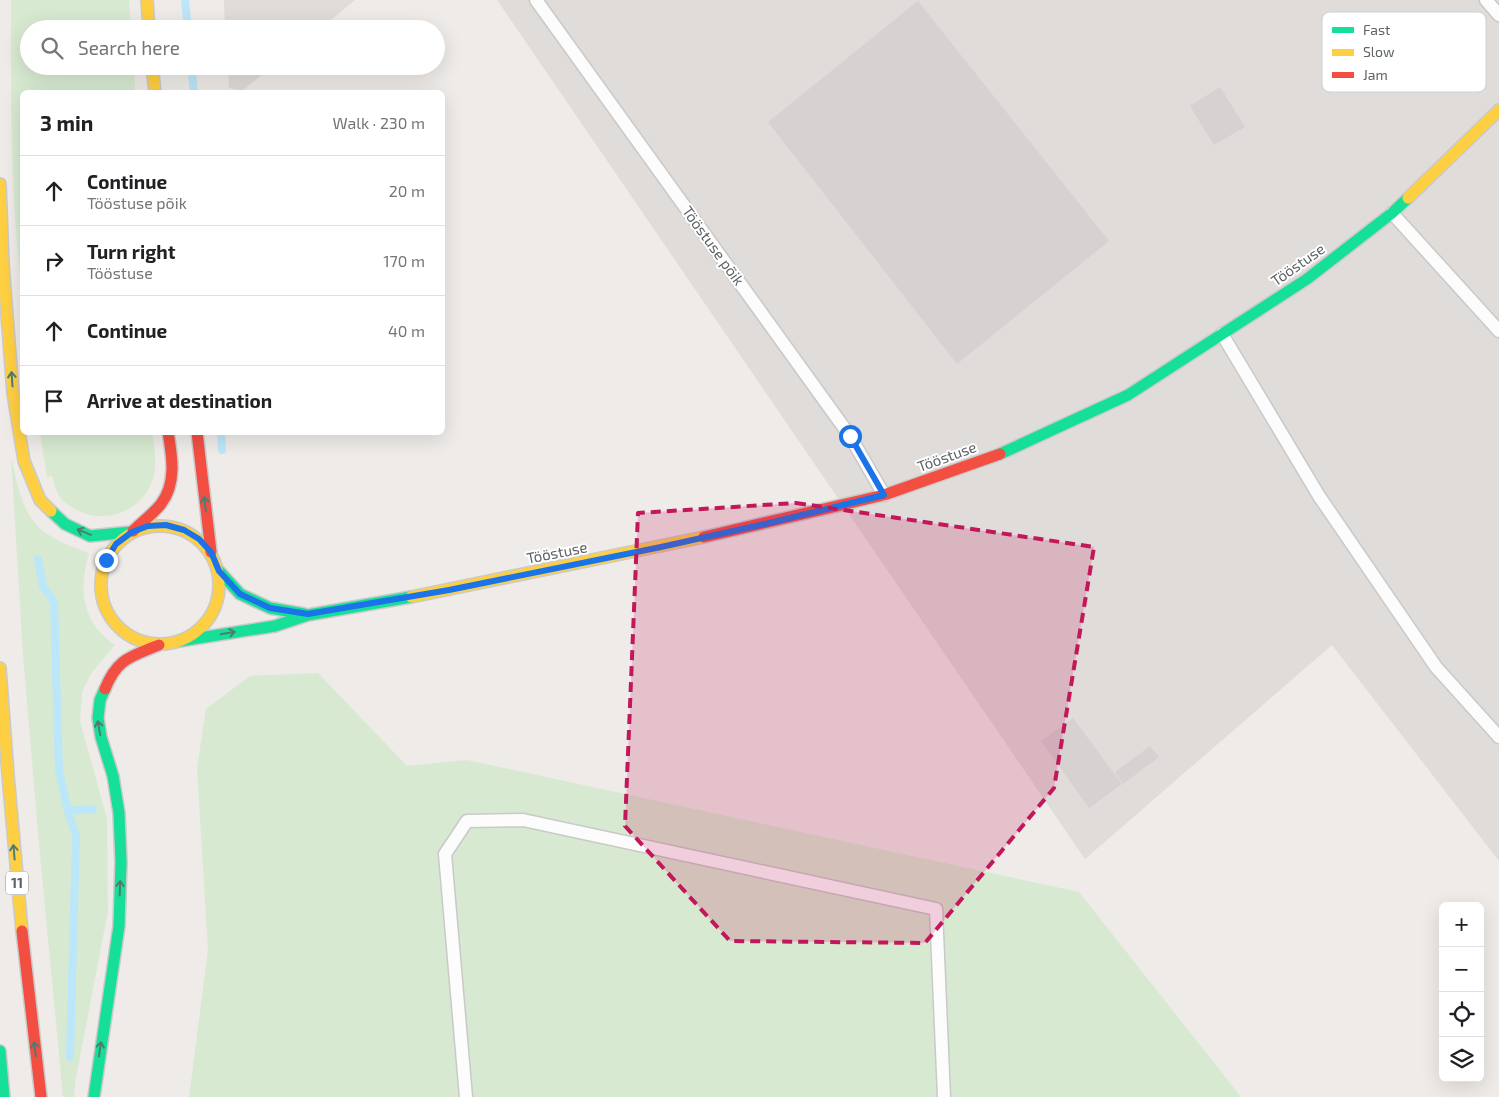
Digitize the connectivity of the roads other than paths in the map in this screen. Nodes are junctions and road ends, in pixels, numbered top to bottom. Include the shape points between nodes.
1 (147, 0) edge
2 (536, 0) edge
3 (1486, 0) edge
4 (1499, 15) edge
5 (148, 20) edge
6 (153, 75) edge
7 (155, 90) edge
8 (1499, 110) edge
9 (0, 184) edge
10 (1392, 213) junction
11 (1499, 331) edge
12 (1222, 334) junction
13 (168, 435) edge
14 (197, 435) edge
15 (884, 495) junction
16 (132, 532) junction
17 (211, 552) junction
18 (219, 571) junction
19 (308, 614) junction
20 (180, 641) junction
21 (159, 645) junction
22 (0, 668) edge
23 (1499, 737) edge
24 (0, 1051) edge
25 (4, 1097) edge
26 (41, 1097) edge
27 (94, 1097) edge
28 (466, 1097) edge
29 (944, 1097) edge

1 - 5 main road
2 - 15 lane, Tööstuse põik via 850,436
3 - 4 lane
6 - 7 main road
8 - 10 main road, Tööstuse
16 -> 9 main road via 90,536 65,524 40,500 24,461 13,393
10 - 11 lane
10 - 12 main road, Tööstuse via 1307,279
12 - 15 main road, Tööstuse via 1128,394 1011,450
12 - 23 lane via 1319,496 1380,586 1436,667
13 - 16 main road via 171,482 162,503
17 -> 14 main road
15 - 19 main road, Tööstuse via 641,551 449,590
16 - 17 main road via 148,526 166,525 199,539
16 - 21 main road via 116,544 106,560 101,579 102,599 110,616 123,631 139,641
17 - 18 main road
18 - 19 main road, Tööstuse via 240,594 270,608
18 - 20 main road via 217,605 196,633
20 -> 19 main road, Tööstuse via 274,626
20 - 21 main road
27 -> 21 main road via 119,926 121,862 119,813 113,776 101,737 100,700 110,674 126,659
26 -> 22 main road, 11 via 27,988
24 - 25 main road
28 - 29 lane via 446,854 467,821 523,820 936,909

